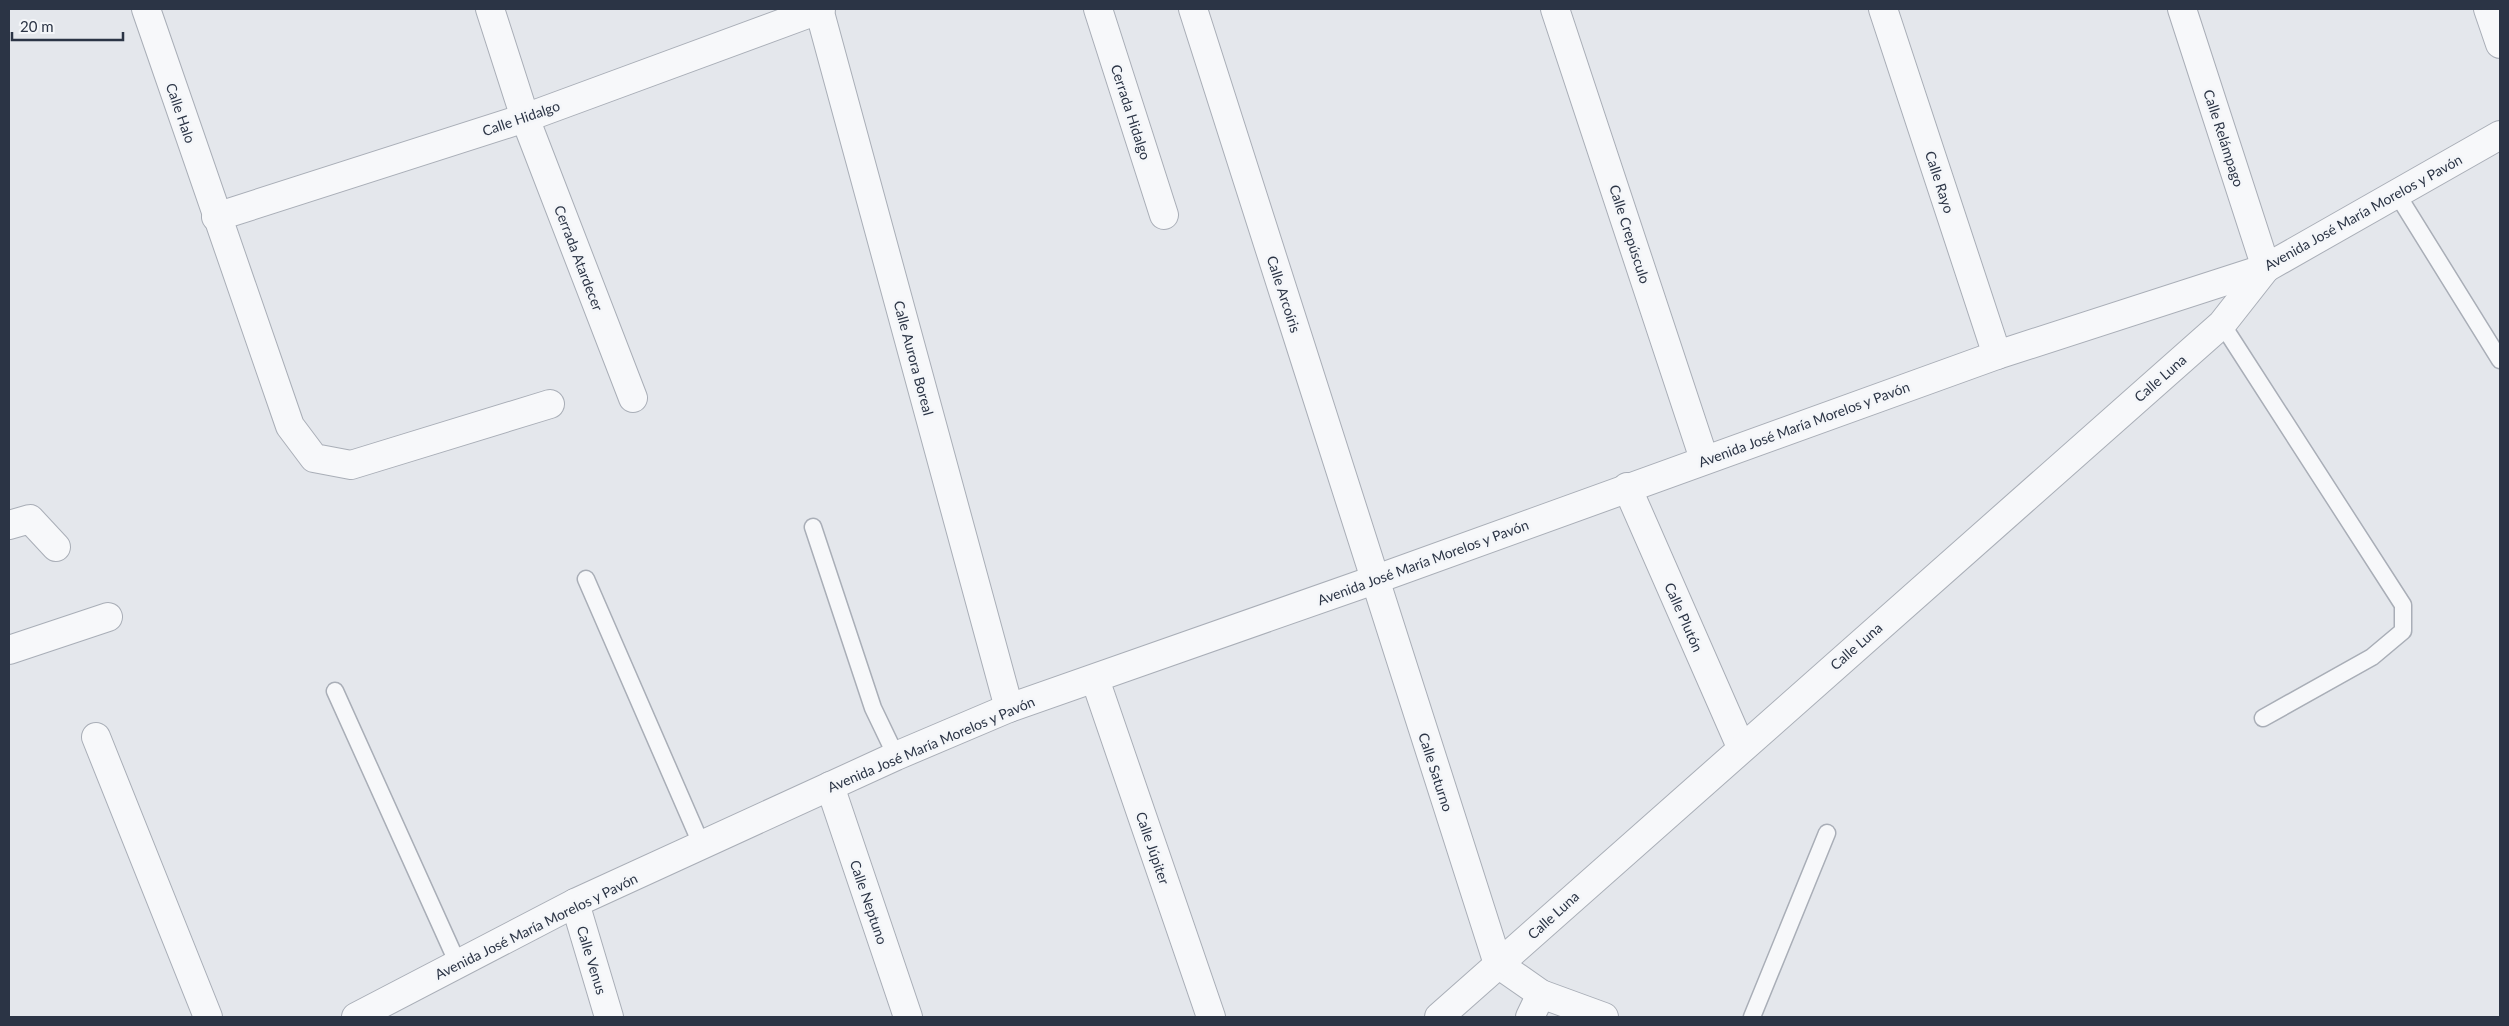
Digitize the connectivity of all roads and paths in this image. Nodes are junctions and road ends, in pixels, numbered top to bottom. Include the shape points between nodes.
1 (146, 9) edge
2 (490, 9) edge
3 (820, 9) edge
4 (1098, 9) edge
5 (1193, 9) edge
6 (1555, 9) edge
7 (1883, 9) edge
8 (2182, 9) edge
9 (2488, 9) edge
10 (2500, 44) edge
11 (525, 118) junction
12 (2500, 135) edge
13 (2397, 194) junction
14 (1164, 215) dead end
15 (216, 217) junction
16 (2266, 268) junction
17 (2222, 324) junction
18 (1997, 354) junction
19 (2500, 360) edge
20 (633, 398) dead end
21 (550, 404) dead end
22 (1704, 459) junction
23 (1627, 487) junction
24 (9, 525) edge
25 (813, 526) dead end
26 (56, 547) dead end
27 (586, 578) dead end
28 (1374, 580) junction
29 (108, 617) dead end
30 (9, 650) edge
31 (1095, 678) junction
32 (335, 691) dead end
33 (1009, 708) junction
34 (2264, 718) dead end
35 (96, 736) dead end
36 (1741, 747) junction
37 (896, 756) junction
38 (830, 786) junction
39 (1827, 833) dead end
40 (702, 846) junction
41 (575, 903) junction
42 (458, 964) junction
43 (1498, 964) junction
44 (1535, 1005) edge
45 (208, 1017) edge
46 (356, 1017) edge
47 (609, 1017) edge
48 (908, 1017) edge
49 (1211, 1017) edge
50 (1439, 1017) edge
51 (1604, 1017) edge
52 (1752, 1017) edge

1 - 15 street, Calle Halo
2 - 11 street, Cerrada Atardecer
3 - 11 street, Calle Hidalgo
3 - 33 street, Calle Aurora Boreal
4 - 14 street, Cerrada Hidalgo
5 - 28 street, Calle Arcoíris
6 - 22 street, Calle Crepúsculo
7 - 18 street, Calle Rayo
8 - 16 street, Calle Relámpago
9 - 10 street
11 - 15 street, Calle Hidalgo
11 - 20 street, Cerrada Atardecer
12 - 13 street, Avenida José María Morelos y Pavón
13 - 16 street, Avenida José María Morelos y Pavón
13 - 19 lane
15 - 21 street, Calle Halo via 290,426 314,458 351,465
16 - 17 street, Calle Luna
16 - 18 street, Avenida José María Morelos y Pavón
17 - 34 lane via 2403,605 2403,630 2372,657
17 - 36 street, Calle Luna
18 - 22 street, Avenida José María Morelos y Pavón
22 - 23 street, Avenida José María Morelos y Pavón
23 - 28 street, Avenida José María Morelos y Pavón
23 - 36 street, Calle Plutón
24 - 26 street via 30,519
25 - 37 lane via 873,708
27 - 40 lane
28 - 31 street, Avenida José María Morelos y Pavón
28 - 43 street, Calle Saturno
29 - 30 street
31 - 33 street, Avenida José María Morelos y Pavón
31 - 49 street, Calle Júpiter
32 - 42 lane
33 - 37 street, Avenida José María Morelos y Pavón
35 - 45 street
36 - 43 street, Calle Luna
37 - 38 street, Avenida José María Morelos y Pavón
38 - 40 street, Avenida José María Morelos y Pavón
38 - 48 street, Calle Neptuno
39 - 52 lane
40 - 41 street, Avenida José María Morelos y Pavón
41 - 42 street, Avenida José María Morelos y Pavón
41 - 47 street, Calle Venus
42 - 46 street, Avenida José María Morelos y Pavón
43 - 44 street
43 - 50 street, Calle Luna
44 - 51 street

